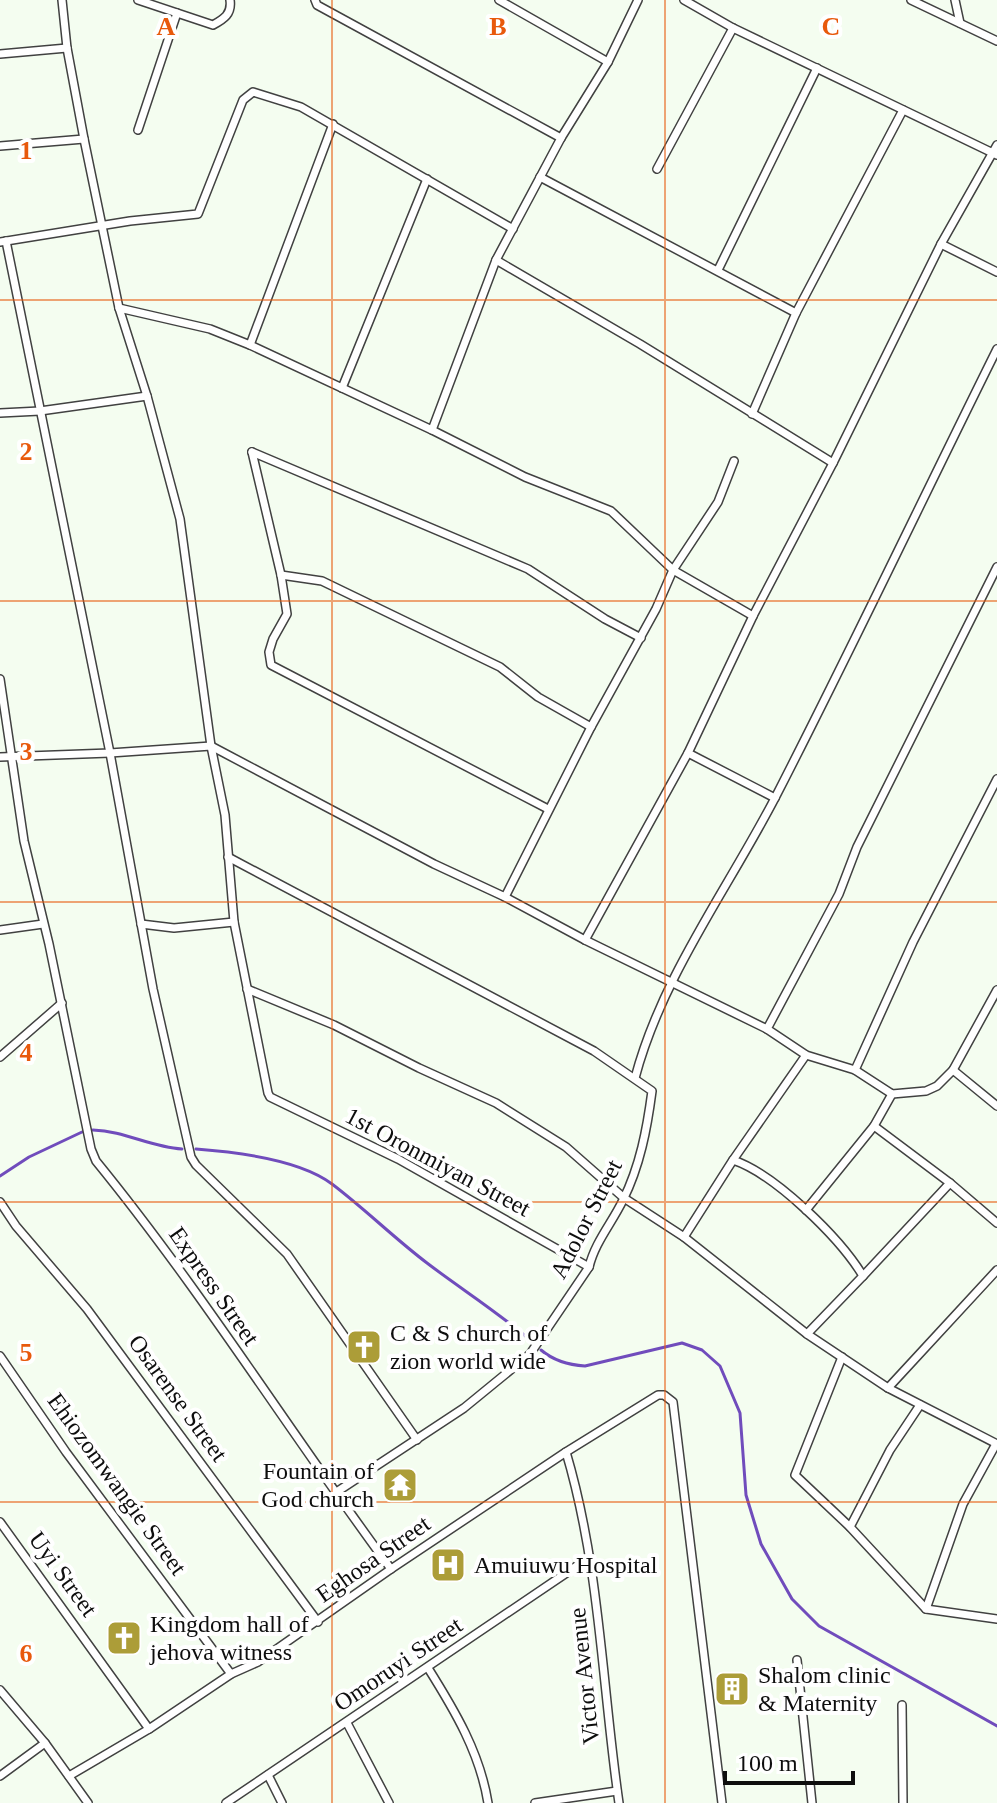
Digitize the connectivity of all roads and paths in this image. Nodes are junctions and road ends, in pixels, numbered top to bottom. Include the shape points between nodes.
1 (62, 0) edge
2 (230, 0) edge
3 (315, 0) edge
4 (499, 0) edge
5 (638, 0) edge
6 (684, 0) edge
7 (706, 0) edge
8 (911, 0) edge
9 (955, 0) edge
10 (142, 1) edge
11 (700, 9) junction
12 (177, 13) junction
13 (960, 23) junction
14 (733, 28) junction
15 (997, 41) edge
16 (67, 48) junction
17 (0, 54) edge
18 (608, 62) junction
19 (817, 68) junction
20 (903, 110) junction
21 (333, 124) junction
22 (138, 130) dead end
23 (561, 138) junction
24 (84, 139) junction
25 (0, 146) edge
26 (996, 151) edge
27 (657, 169) dead end
28 (540, 177) junction
29 (427, 179) junction
30 (102, 227) junction
31 (513, 229) junction
32 (3, 241) edge
33 (941, 244) junction
34 (496, 260) junction
35 (718, 270) junction
36 (997, 272) edge
37 (119, 308) junction
38 (796, 313) junction
39 (250, 345) junction
40 (997, 349) edge
41 (342, 388) junction
42 (147, 396) junction
43 (40, 411) junction
44 (0, 413) edge
45 (752, 414) junction
46 (432, 430) junction
47 (734, 461) dead end
48 (833, 463) junction
49 (997, 567) edge
50 (673, 570) junction
51 (281, 575) junction
52 (753, 616) junction
53 (641, 638) junction
54 (0, 679) edge
55 (591, 727) junction
56 (211, 746) junction
57 (110, 753) junction
58 (688, 753) junction
59 (11, 755) junction
60 (0, 757) edge
61 (997, 779) edge
62 (988, 795) junction
63 (775, 798) junction
64 (997, 799) edge
65 (548, 809) junction
66 (228, 857) junction
67 (505, 897) junction
68 (234, 922) junction
69 (43, 924) junction
70 (141, 924) junction
71 (0, 930) edge
72 (585, 940) junction
73 (672, 983) junction
74 (247, 989) junction
75 (997, 990) edge
76 (62, 1003) junction
77 (994, 1003) edge
78 (767, 1029) junction
79 (806, 1055) junction
80 (0, 1057) edge
81 (855, 1070) junction
82 (953, 1070) junction
83 (635, 1078) junction
84 (892, 1094) junction
85 (997, 1106) edge
86 (874, 1126) junction
87 (733, 1160) junction
88 (950, 1183) junction
89 (624, 1198) junction
90 (0, 1202) edge
91 (806, 1210) junction
92 (997, 1223) edge
93 (684, 1237) junction
94 (589, 1267) junction
95 (997, 1270) edge
96 (863, 1276) junction
97 (807, 1334) junction
98 (0, 1356) edge
99 (842, 1357) junction
100 (888, 1388) junction
101 (920, 1405) junction
102 (417, 1440) junction
103 (997, 1444) edge
104 (566, 1452) junction
105 (335, 1493) junction
106 (0, 1522) edge
107 (850, 1527) junction
108 (590, 1557) junction
109 (391, 1569) junction
110 (926, 1609) junction
111 (997, 1619) edge
112 (318, 1622) junction
113 (797, 1660) dead end
114 (428, 1668) junction
115 (231, 1674) junction
116 (0, 1690) edge
117 (902, 1705) dead end
118 (347, 1723) junction
119 (149, 1729) junction
120 (45, 1743) junction
121 (268, 1775) junction
122 (0, 1776) edge
123 (69, 1776) junction
124 (617, 1791) junction
125 (88, 1803) edge
126 (226, 1803) edge
127 (282, 1803) edge
128 (389, 1803) edge
129 (488, 1803) edge
130 (535, 1803) edge
131 (619, 1803) edge
132 (722, 1803) edge
133 (812, 1803) edge
134 (903, 1803) edge

1 - 16 street
2 - 12 street via 226,18 213,25
3 - 23 street
4 - 18 street
5 - 18 street
6 - 11 street
7 - 11 street
8 - 13 street
9 - 13 street
10 - 12 street
11 - 14 street
12 - 22 street
13 - 15 street
14 - 19 street
14 - 27 street
16 - 17 street
16 - 24 street
18 - 23 street
19 - 20 street
19 - 35 street
20 - 26 street
20 - 38 street
21 - 29 street
21 - 30 street via 253,92 243,100 198,214
21 - 39 street
23 - 28 street
24 - 25 street
24 - 30 street
26 - 33 street
28 - 31 street
28 - 35 street
29 - 31 street
29 - 41 street
30 - 32 street
30 - 37 street
31 - 34 street
32 - 43 street
33 - 36 street
33 - 48 street
34 - 45 street
34 - 46 street
35 - 38 street
37 - 39 street via 210,329
37 - 42 street
38 - 45 street
39 - 41 street
40 - 63 street
41 - 46 street
42 - 43 street
42 - 56 street via 180,519
43 - 44 street
43 - 57 street
45 - 48 street
46 - 50 street via 525,477 611,511
47 - 50 street via 713,512
48 - 52 street
49 - 78 street via 857,847 839,894
50 - 52 street
50 - 53 street
51 - 53 street via 252,452 528,569
51 - 55 street via 322,581 500,667 538,697
51 - 65 street via 287,614 273,639 271,665
52 - 58 street
53 - 55 street
54 - 59 street, Express Street
55 - 65 street
56 - 57 street
56 - 66 street
56 - 67 street
57 - 59 street
57 - 70 street
58 - 63 street
58 - 72 street
59 - 60 street
59 - 69 street, Express Street
61 - 62 street
62 - 64 street
62 - 81 street
63 - 73 street
65 - 67 street
66 - 68 street
66 - 83 street via 594,1051
67 - 72 street
68 - 70 street via 174,928
68 - 74 street
69 - 71 street
69 - 76 street, Express Street
70 - 102 street via 191,1157 287,1254
72 - 73 street
73 - 78 street
73 - 83 street
74 - 89 street via 496,1103 566,1147
74 - 94 street, 1st Oronmiyan Street via 270,1097 398,1159
75 - 77 street
76 - 80 street
76 - 105 street, Express Street via 96,1161
77 - 82 street
78 - 79 street
79 - 81 street
79 - 87 street
81 - 84 street
82 - 84 street via 926,1091
82 - 85 street
83 - 89 street, Adolor Street via 652,1091 646,1139
84 - 86 street
86 - 88 street
86 - 91 street
87 - 91 street via 749,1165
87 - 93 street
88 - 92 street
88 - 96 street
89 - 93 street
89 - 94 street, Adolor Street
90 - 112 street, Osarense Street via 87,1309
91 - 96 street via 850,1254
93 - 97 street
94 - 102 street, Adolor Street via 530,1354
95 - 100 street
96 - 97 street
97 - 99 street
98 - 115 street, Ehiozomwangie Street
99 - 100 street
99 - 107 street via 795,1475
100 - 101 street
101 - 103 street
101 - 107 street
102 - 105 street, Adolor Street
103 - 110 street via 963,1504
104 - 108 street, Victor Avenue
104 - 109 street, Eghosa Street
104 - 132 street, Eghosa Street via 658,1395 673,1402
105 - 109 street, Express Street
106 - 119 street, Uyi Street
107 - 110 street
108 - 114 street, Omoruyi Street
108 - 124 street, Victor Avenue
109 - 112 street, Eghosa Street
110 - 111 street
112 - 115 street, Eghosa Street
113 - 133 street
114 - 118 street, Omoruyi Street
114 - 129 street via 457,1713 483,1773
115 - 119 street, Eghosa Street
116 - 120 street
117 - 134 street
118 - 121 street, Omoruyi Street
118 - 128 street
119 - 123 street, Eghosa Street
120 - 122 street
120 - 123 street
121 - 126 street, Omoruyi Street
121 - 127 street
123 - 125 street
124 - 130 street
124 - 131 street, Victor Avenue

